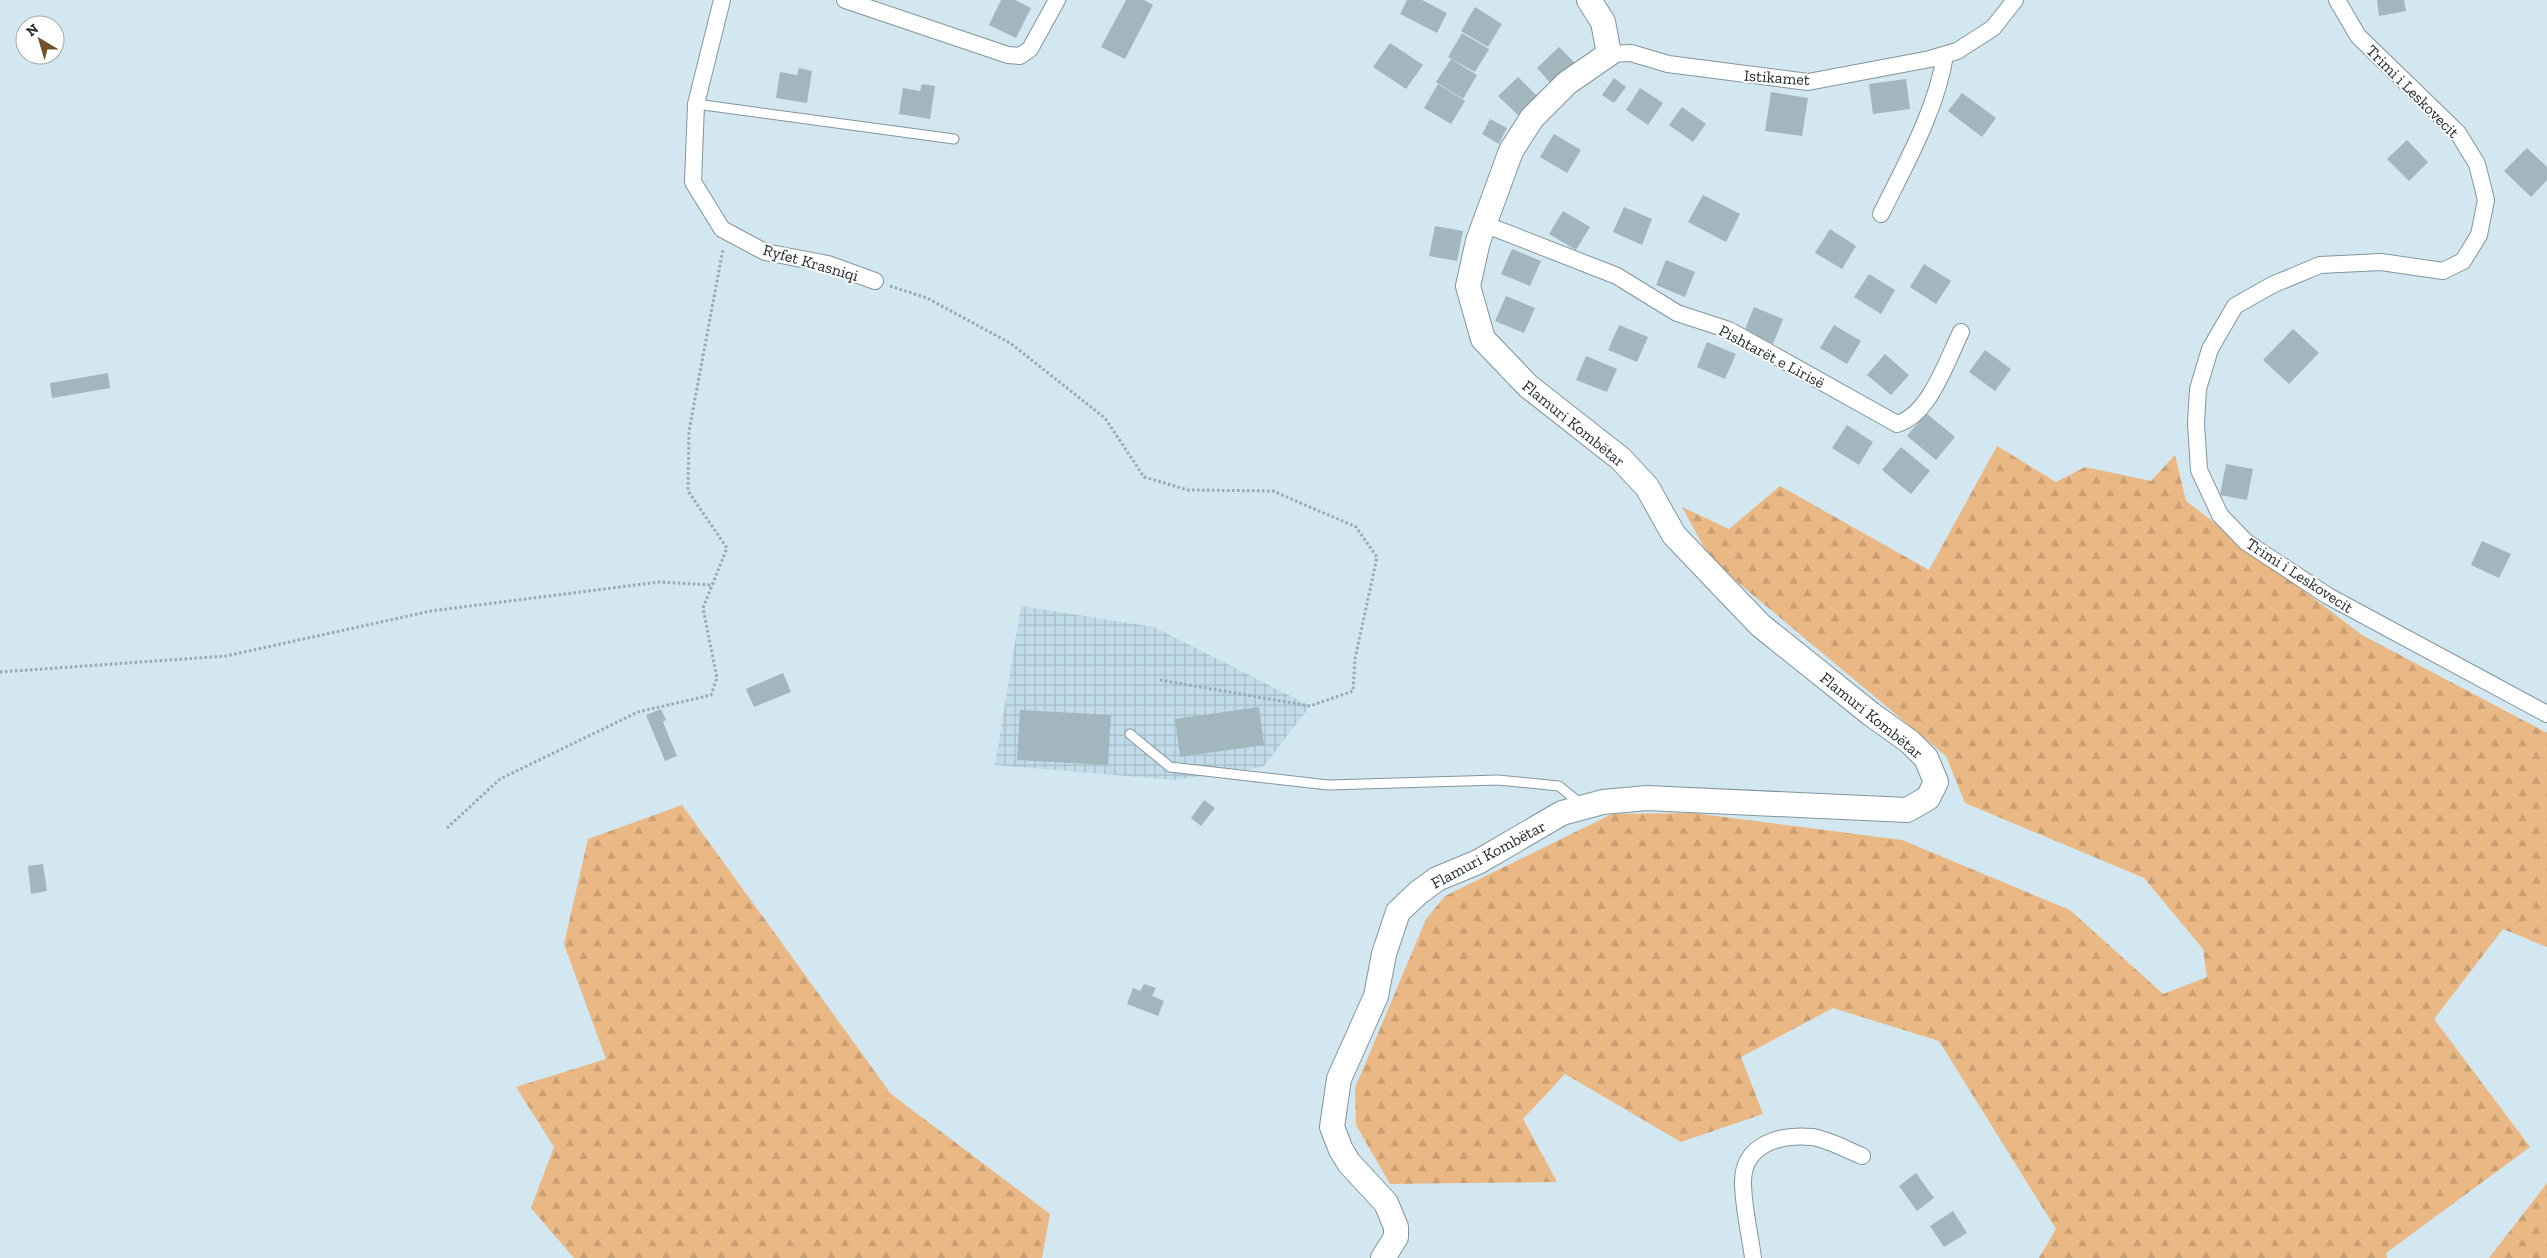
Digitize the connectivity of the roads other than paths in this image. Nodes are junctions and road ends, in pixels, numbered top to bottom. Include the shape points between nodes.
1 (722, 0) edge
2 (845, 0) edge
3 (1057, 0) edge
4 (1588, 0) edge
5 (2015, 0) edge
6 (2337, 0) edge
7 (1609, 54) junction
8 (1945, 55) junction
9 (696, 104) junction
10 (954, 139) dead end
11 (1881, 214) dead end
12 (1484, 224) junction
13 (875, 281) road end
14 (1961, 332) dead end
15 (2547, 714) edge
16 (1130, 734) dead end
17 (1585, 807) junction
18 (1862, 1156) dead end
19 (1383, 1258) edge
20 (1753, 1258) edge

1 - 9 street, Ryfet Krasniqi
2 - 3 street via 1020,56 1030,49
4 - 7 street via 1603,22
5 - 8 street, Istikamet via 1993,28
6 - 15 street, Trimi i Leskovecit via 2358,36 2458,133 2477,164 2486,200 2479,235 2463,261 2443,270 2381,262 2320,266 2272,285 2235,306 2210,349 2198,389 2199,470 2220,515 2246,542 2328,596
7 - 8 street, Istikamet via 1631,53 1668,64 1808,82
7 - 12 street, Flamuri Kombëtar via 1568,84 1532,118 1510,151
8 - 11 street via 1942,74 1915,143
9 - 10 lane
9 - 13 street, Ryfet Krasniqi via 693,182 722,229 765,252 828,264
12 - 14 street, Pishtarët e Lirisë via 1617,276 1677,313 1729,330 1897,424 1907,421 1924,407
12 - 17 street, Flamuri Kombëtar via 1468,286 1483,339 1528,386 1621,459 1647,487 1674,534 1760,624 1870,714 1910,742 1926,758 1936,782 1928,798 1907,810 1646,798
16 - 17 lane via 1170,767 1328,785 1506,781 1559,786
17 - 19 street, Flamuri Kombëtar via 1562,813 1478,862 1436,879 1398,912 1384,954 1376,996 1339,1080 1332,1127 1345,1157 1386,1203 1392,1216 1396,1237
18 - 20 street via 1813,1137 1776,1139 1760,1146 1747,1161 1743,1182

